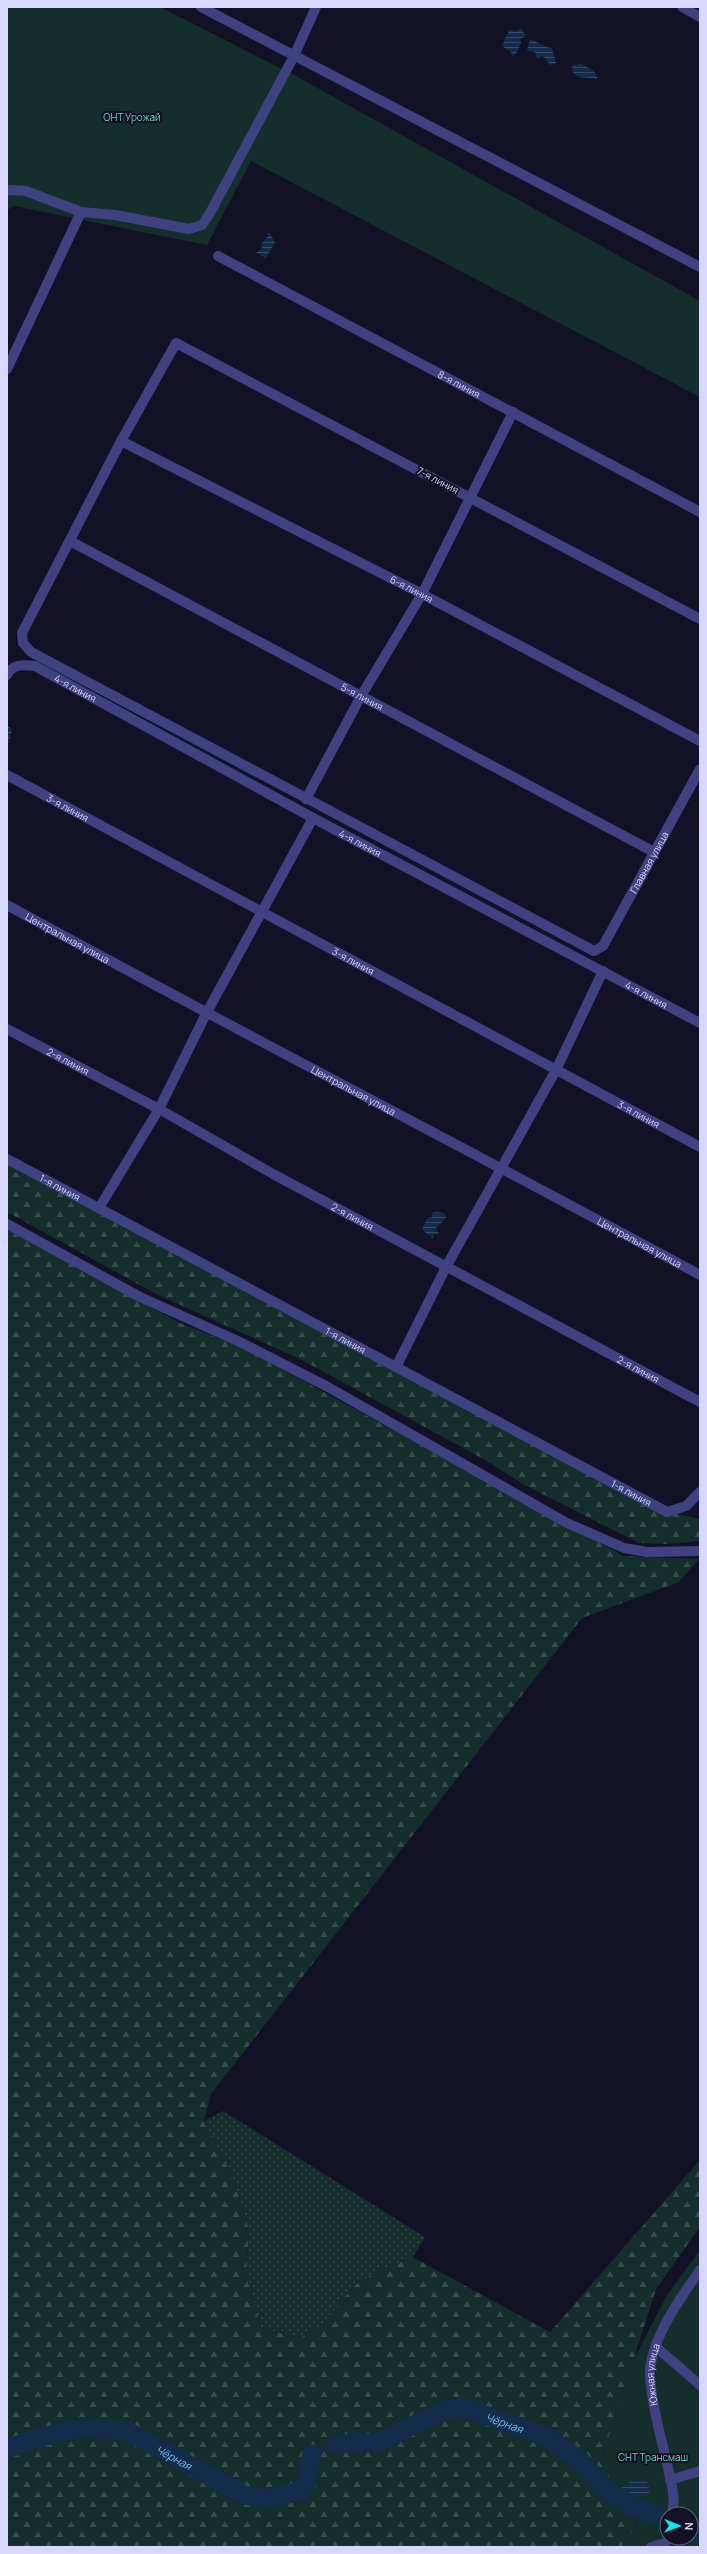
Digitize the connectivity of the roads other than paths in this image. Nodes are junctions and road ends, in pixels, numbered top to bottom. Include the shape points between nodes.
1 (201, 7) edge
2 (316, 7) edge
3 (682, 7) edge
4 (700, 16) edge
5 (294, 56) junction
6 (7, 190) edge
7 (81, 212) junction
8 (218, 256) dead end
9 (700, 267) edge
10 (7, 369) edge
11 (513, 412) junction
12 (121, 441) junction
13 (472, 497) junction
14 (700, 512) edge
15 (70, 541) junction
16 (422, 594) junction
17 (700, 619) edge
18 (7, 675) edge
19 (361, 696) junction
20 (700, 741) edge
21 (700, 769) edge
22 (7, 775) edge
23 (306, 798) junction
24 (313, 818) junction
25 (654, 852) junction
26 (7, 905) edge
27 (262, 911) junction
28 (603, 971) junction
29 (206, 1014) junction
30 (700, 1023) edge
31 (7, 1029) edge
32 (556, 1070) junction
33 (159, 1109) junction
34 (700, 1147) edge
35 (7, 1159) edge
36 (503, 1168) junction
37 (99, 1208) junction
38 (7, 1224) edge
39 (446, 1267) junction
40 (700, 1275) edge
41 (396, 1367) junction
42 (700, 1402) edge
43 (700, 1492) edge
44 (700, 1551) edge
45 (700, 2270) edge
46 (656, 2347) junction
47 (700, 2385) edge
48 (700, 2471) edge
49 (670, 2480) junction
50 (672, 2506) edge

1 - 5 street
2 - 5 street
3 - 4 street
5 - 7 street via 202,225 189,229 115,215
5 - 9 street
6 - 7 street via 26,191
7 - 10 street
8 - 11 street, 8-я линия
11 - 13 street
11 - 14 street, 8-я линия
12 - 13 street, 7-я линия via 176,343
12 - 15 street
12 - 16 street, 6-я линия
13 - 16 street
13 - 17 street, 7-я линия
15 - 19 street, 5-я линия
15 - 23 street via 22,634 23,644 30,652
16 - 19 street
16 - 20 street, 6-я линия
18 - 24 street, 4-я линия via 20,664 35,666
19 - 23 street
19 - 25 street, 5-я линия
21 - 25 street, Главная улица
22 - 27 street, 3-я линия
23 - 25 street, Главная улица via 594,951 603,946
24 - 27 street
24 - 28 street, 4-я линия
26 - 29 street, Центральная улица
27 - 29 street
27 - 32 street, 3-я линия
28 - 30 street, 4-я линия
28 - 32 street
29 - 33 street
29 - 36 street, Центральная улица
31 - 33 street, 2-я линия
32 - 34 street, 3-я линия
32 - 36 street
33 - 37 street
33 - 39 street, 2-я линия
35 - 37 street, 1-я линия
36 - 39 street
36 - 40 street, Центральная улица
37 - 41 street, 1-я линия
38 - 44 street via 140,1297 240,1342 328,1387 573,1526 624,1548 655,1552
39 - 41 street
39 - 42 street, 2-я линия
41 - 43 street, 1-я линия via 668,1512 686,1506
45 - 46 street, Южная улица via 675,2306
46 - 47 street
46 - 49 street, Южная улица via 650,2370 658,2426
48 - 49 street
49 - 50 street, Южная улица

